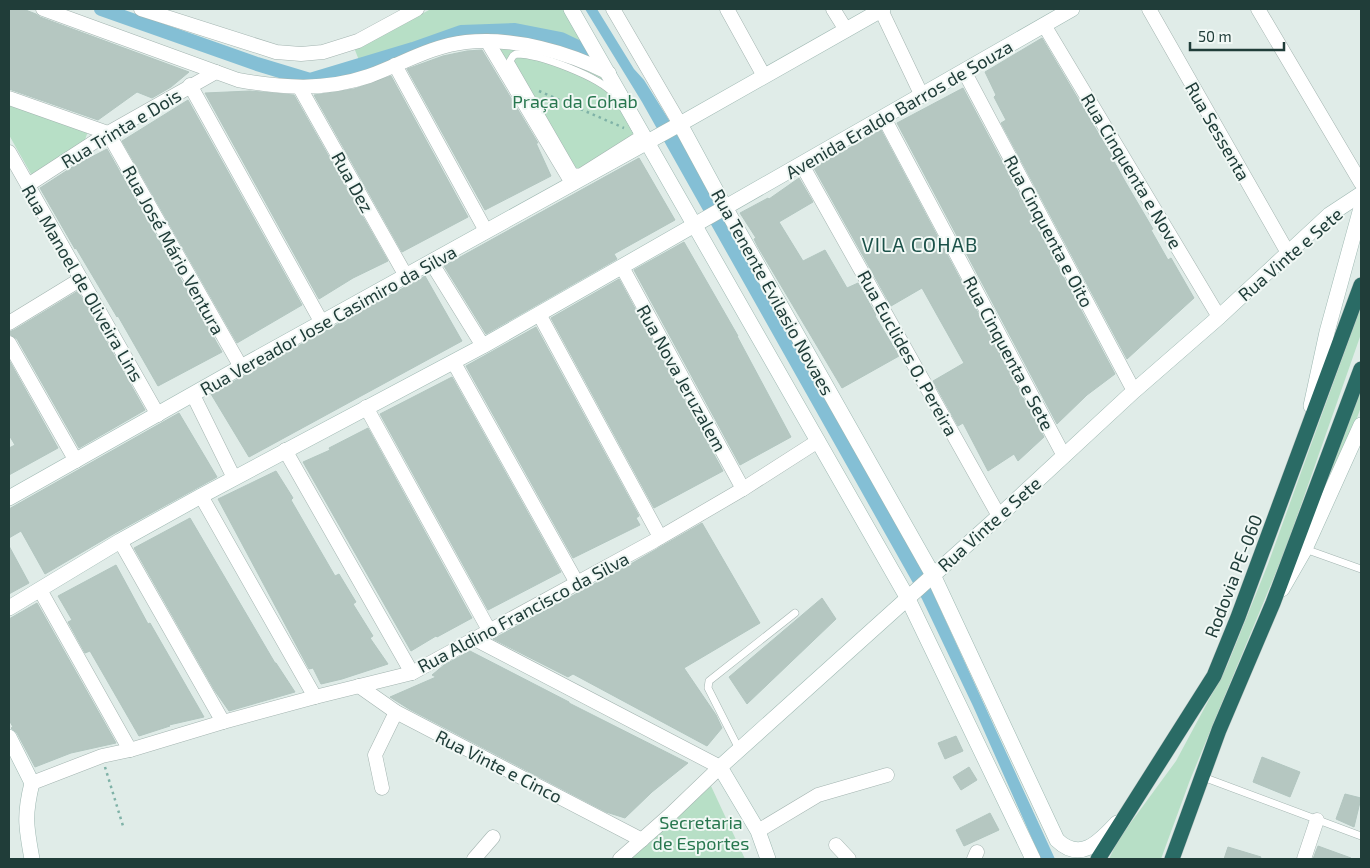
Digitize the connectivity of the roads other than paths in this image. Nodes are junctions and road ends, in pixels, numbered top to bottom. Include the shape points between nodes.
1 (43, 9) edge
2 (142, 9) edge
3 (417, 9) edge
4 (571, 9) edge
5 (613, 9) edge
6 (727, 9) edge
7 (833, 9) edge
8 (882, 9) edge
9 (1072, 9) edge
10 (1149, 9) edge
11 (1258, 9) edge
12 (1044, 25) junction
13 (846, 30) junction
14 (487, 41) junction
15 (395, 65) junction
16 (964, 71) junction
17 (216, 72) junction
18 (609, 73) junction
19 (764, 76) junction
20 (190, 86) junction
21 (300, 88) junction
22 (922, 96) junction
23 (9, 98) edge
24 (884, 118) junction
25 (677, 125) junction
26 (108, 133) junction
27 (648, 137) junction
28 (9, 152) edge
29 (802, 165) junction
30 (572, 183) junction
31 (1361, 184) edge
32 (28, 185) junction
33 (1361, 194) edge
34 (1361, 208) edge
35 (724, 210) junction
36 (701, 223) junction
37 (486, 231) junction
38 (1288, 253) junction
39 (431, 262) junction
40 (622, 267) junction
41 (406, 276) junction
42 (81, 279) junction
43 (1361, 285) edge
44 (539, 314) junction
45 (1219, 317) junction
46 (9, 323) edge
47 (322, 323) junction
48 (9, 344) edge
49 (484, 346) junction
50 (454, 363) junction
51 (241, 368) junction
52 (1361, 368) edge
53 (1134, 391) junction
54 (193, 395) junction
55 (366, 408) junction
56 (158, 415) junction
57 (1361, 425) edge
58 (1305, 433) junction
59 (818, 440) junction
60 (285, 450) junction
61 (1064, 456) junction
62 (76, 461) junction
63 (234, 478) junction
64 (743, 489) junction
65 (202, 496) junction
66 (9, 498) edge
67 (999, 516) junction
68 (660, 537) junction
69 (120, 541) junction
70 (1305, 549) junction
71 (1361, 569) edge
72 (932, 576) junction
73 (578, 583) junction
74 (40, 590) junction
75 (911, 594) junction
76 (1273, 603) junction
77 (9, 608) edge
78 (795, 612) dead end
79 (490, 630) junction
80 (473, 638) junction
81 (412, 673) junction
82 (359, 686) junction
83 (315, 697) junction
84 (396, 712) junction
85 (223, 722) junction
86 (9, 737) edge
87 (739, 749) junction
88 (130, 750) junction
89 (720, 767) junction
90 (887, 774) dead end
91 (1202, 777) junction
92 (32, 783) junction
93 (382, 788) dead end
94 (1127, 813) junction
95 (1317, 820) junction
96 (758, 831) junction
97 (1361, 836) edge
98 (493, 837) dead end
99 (642, 840) junction
100 (836, 845) dead end
101 (32, 859) edge
102 (474, 859) edge
103 (620, 859) edge
104 (768, 859) edge
105 (849, 859) edge
106 (1033, 859) edge
107 (1099, 859) edge
108 (1172, 859) edge
109 (1304, 859) edge

1 - 17 street
2 - 3 street via 276,52 301,54 323,52 358,42
4 - 18 street
5 - 25 street, Rua Tenente Evilasio Novaes
6 - 19 street
7 - 13 street
8 - 13 street, Rua Vereador Jose Casimiro da Silva
8 - 22 street
9 - 12 street, Avenida Eraldo Barros de Souza
10 - 38 street, Rua Sessenta
11 - 31 street
12 - 16 street, Avenida Eraldo Barros de Souza
12 - 45 street, Rua Cinquenta e Nove
13 - 19 street, Rua Vereador Jose Casimiro da Silva
14 - 15 street via 446,46
14 - 18 street via 549,51
14 - 30 street
15 - 21 street via 349,81
15 - 37 street
16 - 22 street, Avenida Eraldo Barros de Souza
16 - 53 street, Rua Cinquenta e Oito
17 - 20 street, Rua Trinta e Dois
17 - 21 street via 238,80
18 - 27 street
19 - 25 street, Rua Vereador Jose Casimiro da Silva
20 - 26 street, Rua Trinta e Dois
20 - 47 street
21 - 41 street, Rua Dez
22 - 24 street, Avenida Eraldo Barros de Souza
23 - 26 street
24 - 29 street, Avenida Eraldo Barros de Souza
24 - 61 street, Rua Cinquenta e Sete
25 - 27 street, Rua Vereador Jose Casimiro da Silva
25 - 35 street, Rua Tenente Evilasio Novaes
26 - 32 street, Rua Trinta e Dois
26 - 51 street, Rua José Mário Ventura
27 - 27 lane via 636,138 580,172 574,172 510,61 516,54 544,59 582,74 614,94
27 - 30 street, Rua Vereador Jose Casimiro da Silva
27 - 36 street
28 - 32 street, Rua Manoel de Oliveira Lins
29 - 35 street, Avenida Eraldo Barros de Souza
29 - 67 street, Rua Euclides O. Pereira
30 - 37 street, Rua Vereador Jose Casimiro da Silva
32 - 42 street, Rua Manoel de Oliveira Lins
33 - 38 street, Rua Vinte e Sete via 1329,215
34 - 58 street via 1327,332
35 - 36 street, Avenida Eraldo Barros de Souza
35 - 72 street, Rua Tenente Evilasio Novaes
36 - 40 street, Avenida Eraldo Barros de Souza
36 - 59 street
37 - 39 street, Rua Vereador Jose Casimiro da Silva
38 - 45 street, Rua Vinte e Sete
39 - 41 street, Rua Vereador Jose Casimiro da Silva
39 - 49 street
40 - 44 street, Avenida Eraldo Barros de Souza
40 - 64 street, Rua Nova Jeruzalem
41 - 47 street, Rua Vereador Jose Casimiro da Silva
42 - 46 street
42 - 56 street, Rua Manoel de Oliveira Lins
43 - 58 highway, Rodovia PE-060
44 - 49 street
44 - 68 street
45 - 53 street, Rua Vinte e Sete
47 - 51 street, Rua Vereador Jose Casimiro da Silva
48 - 62 street
49 - 50 street
50 - 55 street
50 - 73 street
51 - 54 street, Rua Vereador Jose Casimiro da Silva
52 - 76 highway
53 - 61 street, Rua Vinte e Sete
54 - 56 street, Rua Vereador Jose Casimiro da Silva
54 - 63 street
55 - 60 street
55 - 79 street
56 - 62 street, Rua Vereador Jose Casimiro da Silva
57 - 70 street
58 - 94 highway, Rodovia PE-060 via 1214,676
59 - 64 street, Rua Aldino Francisco da Silva
59 - 75 street
60 - 63 street
60 - 81 street
61 - 67 street, Rua Vinte e Sete
62 - 66 street, Rua Vereador Jose Casimiro da Silva
63 - 65 street
64 - 68 street, Rua Aldino Francisco da Silva
65 - 69 street
65 - 83 street
67 - 72 street, Rua Vinte e Sete
68 - 73 street, Rua Aldino Francisco da Silva
69 - 74 street
69 - 85 street
70 - 71 lane
70 - 76 street
72 - 75 street, Rua Vinte e Sete
72 - 94 street, Rua Tenente Evilasio Novaes via 1057,840 1073,850 1084,849 1100,840
73 - 79 street, Rua Aldino Francisco da Silva
74 - 77 street
74 - 88 street
75 - 87 street, Rua Vinte e Sete
75 - 106 street
76 - 91 highway
78 - 87 lane via 708,684
79 - 80 street, Rua Aldino Francisco da Silva
80 - 81 street, Rua Aldino Francisco da Silva
80 - 89 street
81 - 82 street, Rua Aldino Francisco da Silva
82 - 83 street, Rua Aldino Francisco da Silva
82 - 84 street, Rua Vinte e Cinco
83 - 85 street, Rua Aldino Francisco da Silva
84 - 93 street via 375,755
84 - 99 street, Rua Vinte e Cinco
85 - 88 street, Rua Aldino Francisco da Silva
86 - 92 street
87 - 89 street, Rua Vinte e Sete
88 - 92 street, Rua Aldino Francisco da Silva via 102,756
89 - 96 street
89 - 99 street, Rua Vinte e Sete
90 - 96 street via 818,795
91 - 95 lane
91 - 108 highway
92 - 101 street via 26,817
94 - 107 highway, Rodovia PE-060
95 - 97 lane
95 - 109 street
96 - 104 street
98 - 102 street
99 - 103 street, Rua Vinte e Sete
100 - 105 street

